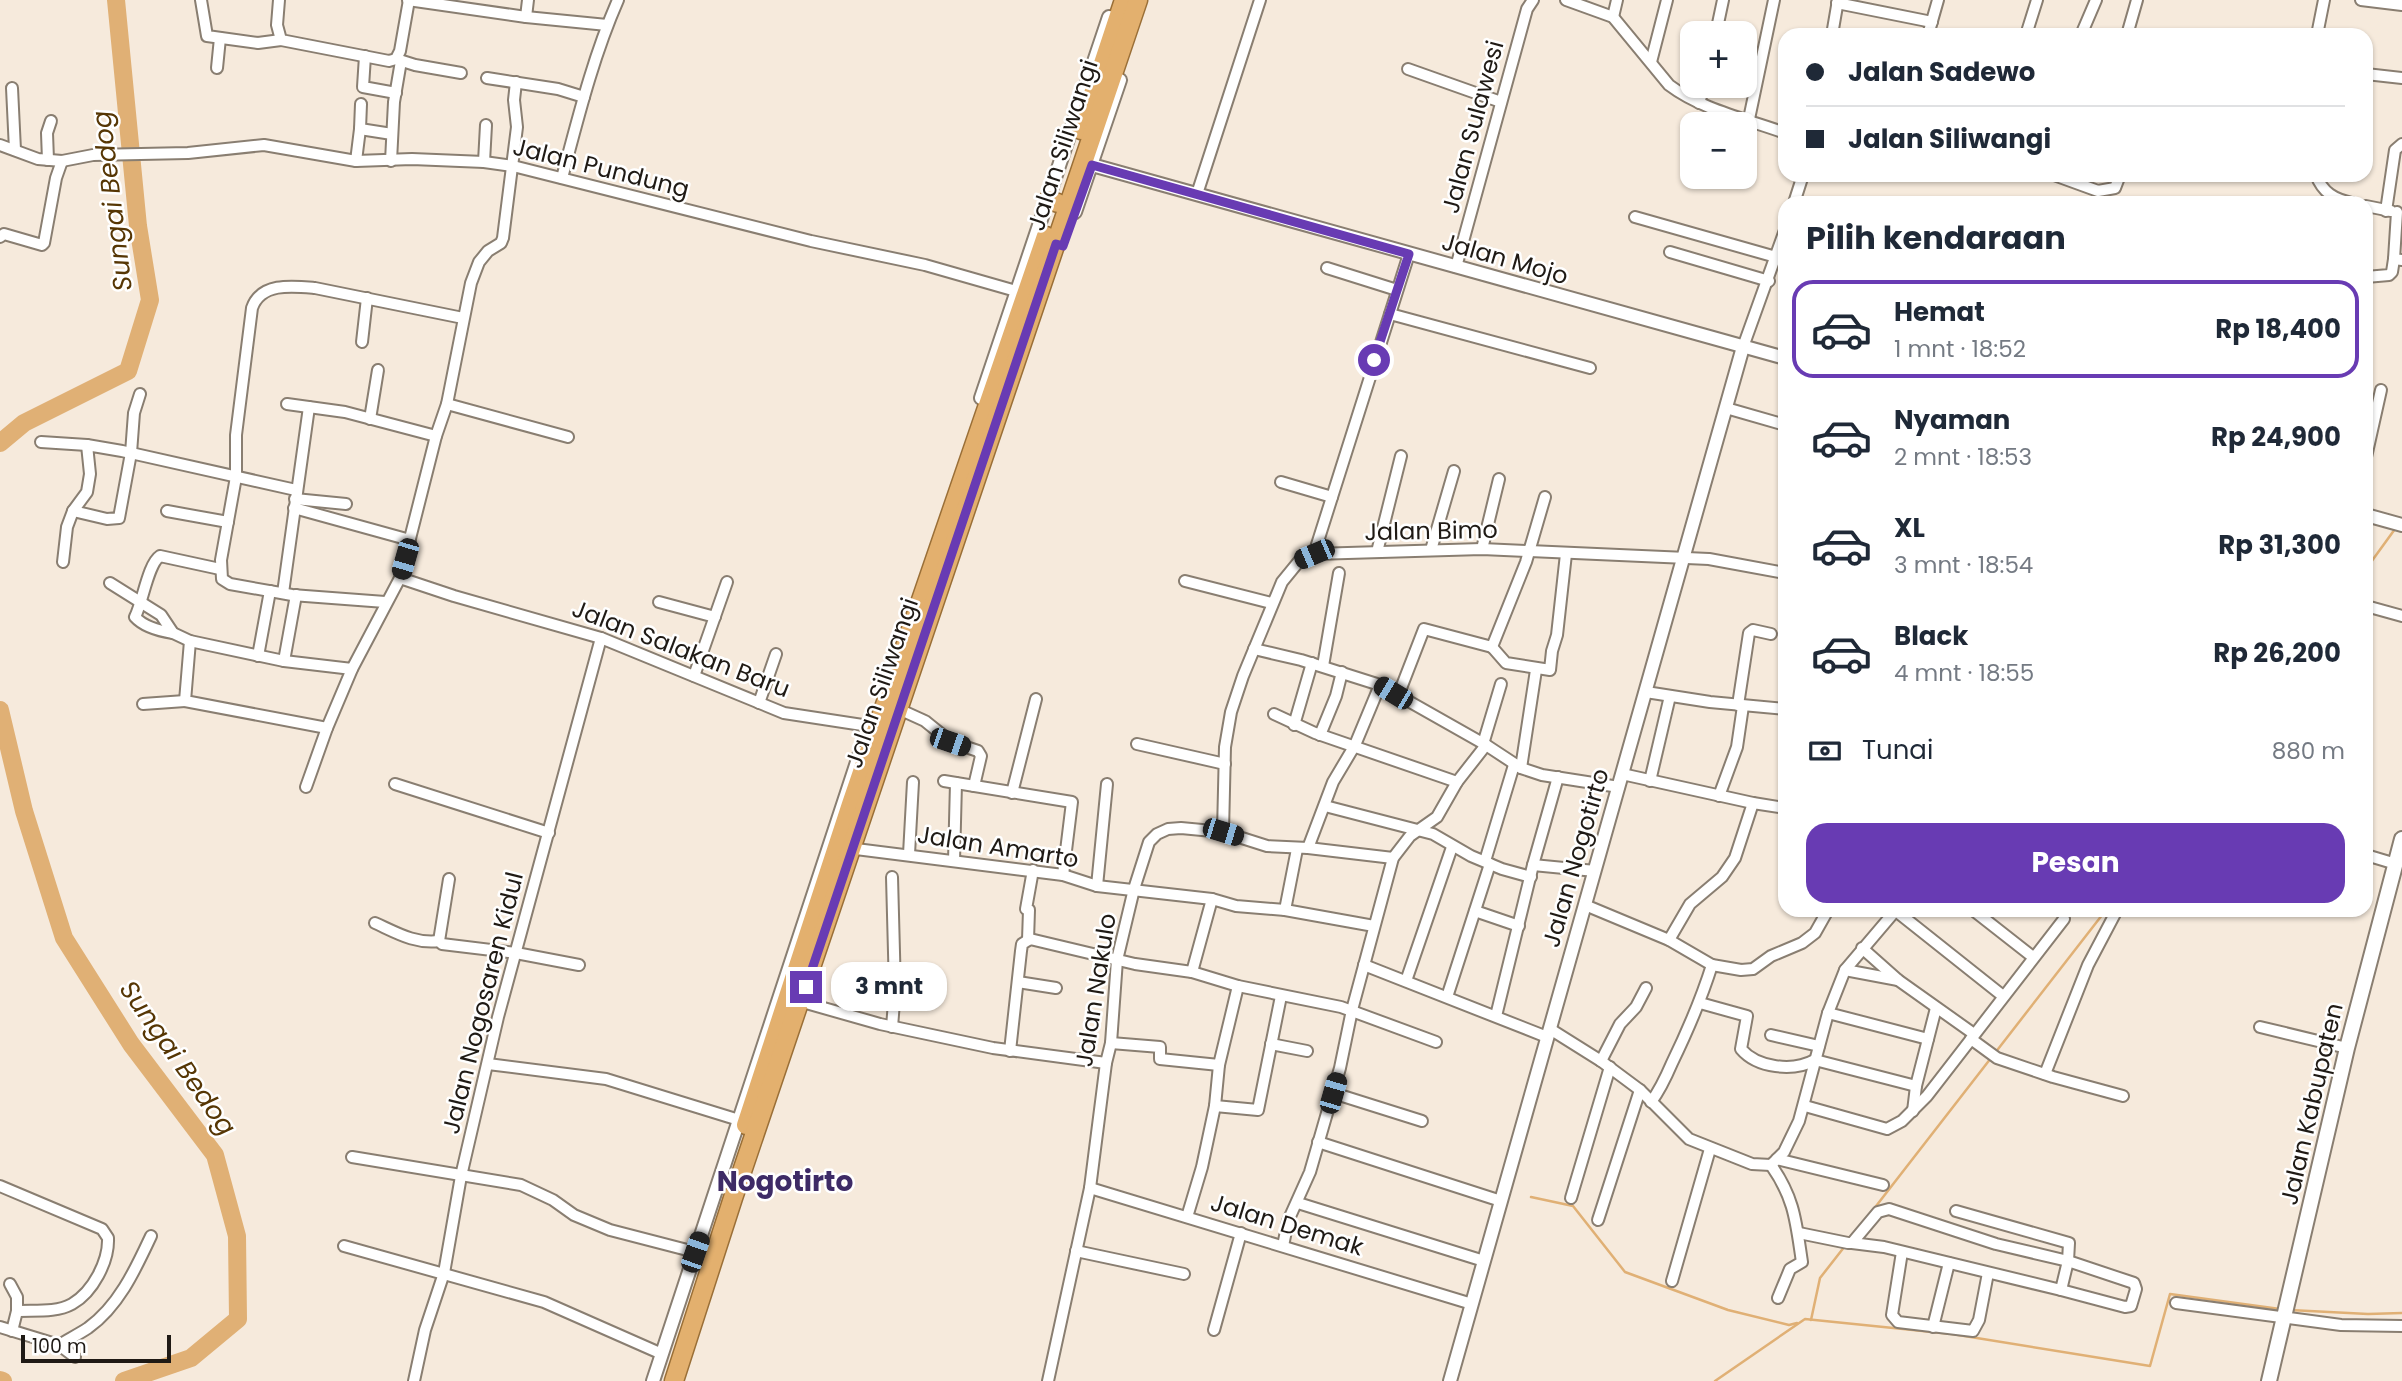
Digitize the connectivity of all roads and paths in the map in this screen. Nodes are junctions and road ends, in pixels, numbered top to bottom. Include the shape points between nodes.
1 (201, 0) edge
2 (279, 0) edge
3 (408, 0) edge
4 (528, 0) edge
5 (618, 0) edge
6 (1115, 0) edge
7 (1124, 0) edge
8 (1138, 0) edge
9 (1146, 0) edge
10 (1260, 0) edge
11 (1532, 0) edge
12 (1566, 0) edge
13 (1617, 0) edge
14 (1667, 0) edge
15 (1723, 0) edge
16 (1774, 0) edge
17 (1938, 0) edge
18 (2037, 0) edge
19 (2096, 0) edge
20 (2137, 0) edge
21 (2324, 0) edge
22 (2361, 0) edge
23 (1838, 1) edge
24 (484, 5) edge
25 (1592, 5) edge
26 (2402, 5) edge
27 (526, 17) junction
28 (1613, 17) junction
29 (1719, 21) edge
30 (1932, 22) junction
31 (607, 25) junction
32 (1833, 28) edge
33 (1930, 28) edge
34 (2028, 28) edge
35 (2084, 28) edge
36 (2129, 28) edge
37 (2318, 28) edge
38 (220, 38) junction
39 (281, 40) junction
40 (365, 56) junction
41 (398, 60) junction
42 (1651, 62) junction
43 (218, 68) dead end
44 (1408, 69) dead end
45 (461, 73) dead end
46 (2373, 75) edge
47 (487, 78) dead end
48 (2402, 78) edge
49 (516, 82) junction
50 (12, 88) dead end
51 (396, 93) junction
52 (584, 96) junction
53 (1700, 98) edge
54 (1501, 102) junction
55 (1699, 103) junction
56 (361, 104) dead end
57 (1727, 112) edge
58 (1750, 112) edge
59 (51, 121) dead end
60 (1757, 122) edge
61 (486, 125) dead end
62 (360, 129) junction
63 (1778, 130) edge
64 (392, 134) junction
65 (2402, 144) edge
66 (0, 145) edge
67 (15, 150) junction
68 (48, 160) junction
69 (356, 160) junction
70 (62, 161) junction
71 (391, 161) junction
72 (484, 162) junction
73 (1092, 165) junction
74 (513, 166) junction
75 (562, 178) junction
76 (2076, 182) edge
77 (2117, 182) edge
78 (2320, 182) edge
79 (1198, 194) junction
80 (2331, 196) edge
81 (1053, 202) junction
82 (2373, 207) edge
83 (2395, 212) edge
84 (1635, 217) dead end
85 (0, 237) edge
86 (1060, 245) junction
87 (1670, 252) dead end
88 (1778, 253) edge
89 (1409, 254) junction
90 (1778, 258) edge
91 (2398, 259) edge
92 (1456, 267) junction
93 (1327, 268) dead end
94 (2373, 276) edge
95 (1769, 281) junction
96 (1397, 290) junction
97 (1016, 291) junction
98 (367, 298) junction
99 (1390, 314) junction
100 (463, 318) junction
101 (362, 342) dead end
102 (1743, 347) junction
103 (1778, 356) edge
104 (1590, 368) dead end
105 (378, 370) dead end
106 (2381, 390) dead end
107 (140, 394) dead end
108 (287, 404) dead end
109 (447, 404) junction
110 (309, 407) junction
111 (1726, 408) junction
112 (370, 419) junction
113 (1778, 423) edge
114 (2373, 426) edge
115 (436, 436) junction
116 (568, 437) dead end
117 (41, 442) dead end
118 (88, 445) junction
119 (131, 453) junction
120 (1401, 456) dead end
121 (1454, 471) dead end
122 (236, 477) junction
123 (1499, 480) dead end
124 (1281, 482) dead end
125 (1332, 497) junction
126 (1545, 497) dead end
127 (295, 499) junction
128 (346, 504) dead end
129 (73, 511) junction
130 (167, 511) dead end
131 (2373, 517) edge
132 (228, 522) junction
133 (2396, 523) edge
134 (410, 540) junction
135 (1482, 549) junction
136 (1431, 550) junction
137 (1377, 552) junction
138 (1529, 552) junction
139 (1314, 554) junction
140 (1566, 554) junction
141 (1684, 557) junction
142 (63, 562) dead end
143 (220, 569) junction
144 (1778, 572) edge
145 (1339, 573) dead end
146 (400, 578) junction
147 (1185, 580) dead end
148 (727, 582) dead end
149 (110, 583) dead end
150 (270, 591) junction
151 (283, 593) junction
152 (296, 595) junction
153 (385, 602) junction
154 (659, 602) dead end
155 (1271, 603) junction
156 (142, 604) junction
157 (2373, 608) edge
158 (2402, 616) edge
159 (715, 618) junction
160 (173, 633) junction
161 (1771, 634) dead end
162 (601, 638) junction
163 (190, 641) junction
164 (1492, 647) junction
165 (1254, 649) junction
166 (776, 654) dead end
167 (258, 656) junction
168 (284, 662) junction
169 (1317, 665) junction
170 (352, 669) junction
171 (1536, 670) junction
172 (1342, 672) junction
173 (694, 676) junction
174 (1501, 684) dead end
175 (1380, 685) junction
176 (1646, 692) junction
177 (1398, 696) junction
178 (1670, 696) junction
179 (1035, 699) dead end
180 (185, 701) junction
181 (760, 703) junction
182 (143, 704) dead end
183 (1740, 706) junction
184 (1778, 709) edge
185 (903, 711) junction
186 (1274, 713) dead end
187 (1294, 725) junction
188 (869, 726) junction
189 (327, 729) junction
190 (1320, 735) junction
191 (1138, 744) dead end
192 (1484, 744) junction
193 (1355, 745) junction
194 (1225, 764) junction
195 (1517, 766) junction
196 (1622, 774) junction
197 (1558, 777) junction
198 (1650, 780) junction
199 (913, 782) dead end
200 (1457, 782) junction
201 (396, 784) dead end
202 (1108, 784) dead end
203 (974, 786) junction
204 (306, 787) dead end
205 (1619, 787) junction
206 (1012, 793) junction
207 (1719, 796) junction
208 (846, 803) junction
209 (1752, 803) junction
210 (1325, 806) junction
211 (1778, 807) edge
212 (1420, 831) junction
213 (1223, 832) junction
214 (548, 833) junction
215 (2402, 839) edge
216 (1452, 847) junction
217 (1302, 848) junction
218 (856, 849) junction
219 (909, 854) junction
220 (2373, 857) edge
221 (1392, 858) junction
222 (954, 861) junction
223 (1488, 862) junction
224 (2396, 864) junction
225 (1533, 865) junction
226 (1033, 870) junction
227 (1595, 871) junction
228 (1063, 875) junction
229 (892, 877) dead end
230 (1531, 877) junction
231 (449, 879) dead end
232 (1097, 886) junction
233 (1134, 889) junction
234 (1212, 899) junction
235 (1585, 905) junction
236 (1284, 910) junction
237 (1475, 911) junction
238 (1824, 917) edge
239 (1890, 917) edge
240 (1905, 917) edge
241 (1982, 917) edge
242 (2113, 917) edge
243 (2064, 919) dead end
244 (375, 923) dead end
245 (1374, 926) junction
246 (1519, 926) junction
247 (1028, 940) junction
248 (1670, 940) junction
249 (439, 941) junction
250 (1862, 948) junction
251 (516, 953) junction
252 (2033, 957) junction
253 (1117, 960) junction
254 (579, 965) dead end
255 (1364, 965) junction
256 (1712, 965) junction
257 (1846, 970) junction
258 (1192, 972) junction
259 (1898, 980) junction
260 (1406, 981) junction
261 (1018, 982) junction
262 (1238, 986) junction
263 (1056, 988) dead end
264 (1646, 988) dead end
265 (1281, 996) junction
266 (2003, 996) junction
267 (1447, 997) junction
268 (806, 1003) junction
269 (1700, 1003) junction
270 (1937, 1008) junction
271 (1352, 1010) junction
272 (1828, 1013) junction
273 (1496, 1016) junction
274 (892, 1027) junction
275 (2260, 1027) dead end
276 (1549, 1033) junction
277 (1770, 1035) dead end
278 (1972, 1036) junction
279 (1928, 1039) junction
280 (1436, 1042) dead end
281 (1111, 1043) junction
282 (1271, 1044) junction
283 (1819, 1046) junction
284 (2347, 1048) junction
285 (1010, 1051) junction
286 (1307, 1051) dead end
287 (1815, 1060) junction
288 (1106, 1063) junction
289 (488, 1064) junction
290 (1605, 1064) junction
291 (771, 1065) junction
292 (1219, 1065) junction
293 (2045, 1074) junction
294 (1916, 1086) junction
295 (1640, 1090) junction
296 (1333, 1093) junction
297 (2123, 1096) dead end
298 (1651, 1102) junction
299 (1215, 1107) junction
300 (1805, 1107) junction
301 (1913, 1111) junction
302 (738, 1120) junction
303 (1422, 1121) dead end
304 (1318, 1142) junction
305 (1710, 1149) junction
306 (352, 1157) dead end
307 (1774, 1162) junction
308 (461, 1176) junction
309 (1883, 1185) dead end
310 (0, 1186) edge
311 (1090, 1188) junction
312 (728, 1195) junction
313 (1571, 1198) dead end
314 (1501, 1201) junction
315 (1298, 1203) junction
316 (1955, 1211) dead end
317 (1187, 1217) junction
318 (1598, 1220) dead end
319 (1241, 1233) junction
320 (1799, 1233) junction
321 (151, 1236) dead end
322 (1846, 1242) junction
323 (344, 1246) dead end
324 (1283, 1246) junction
325 (1076, 1251) junction
326 (695, 1252) junction
327 (1902, 1252) junction
328 (1484, 1261) junction
329 (2068, 1261) junction
330 (1949, 1263) junction
331 (444, 1273) junction
332 (1988, 1273) junction
333 (1184, 1274) dead end
334 (1672, 1281) dead end
335 (10, 1284) dead end
336 (2061, 1290) junction
337 (1777, 1298) dead end
338 (2176, 1303) dead end
339 (1472, 1304) junction
340 (17, 1311) junction
341 (2285, 1313) junction
342 (2402, 1326) edge
343 (0, 1327) edge
344 (1933, 1327) junction
345 (1214, 1330) dead end
346 (12, 1331) junction
347 (59, 1345) junction
348 (662, 1354) junction
349 (75, 1357) dead end
350 (414, 1381) edge
351 (653, 1381) edge
352 (662, 1381) edge
353 (674, 1381) edge
354 (683, 1381) edge
355 (1048, 1381) edge
356 (1450, 1381) edge
357 (2269, 1381) edge

1 - 38 street via 206,36
2 - 39 street
3 - 24 street
3 - 41 street
4 - 27 street
5 - 31 street
6 - 81 street
7 - 81 highway, Jalan Siliwangi
8 - 86 highway, Jalan Siliwangi
9 - 73 street
10 - 79 street
11 - 54 street, Jalan Sulawesi
12 - 25 street
13 - 28 street
14 - 42 street
15 - 29 street
16 - 58 street
17 - 30 street
18 - 34 street
19 - 35 street
20 - 36 street
21 - 37 street
22 - 26 street
23 - 30 street
23 - 32 street
24 - 27 street
25 - 28 street
27 - 31 street
28 - 42 street
30 - 33 street
31 - 52 street
38 - 39 street via 258,43
38 - 43 street
39 - 40 street
40 - 41 street
40 - 51 street via 363,87
41 - 45 street
41 - 51 street
42 - 55 street via 1669,85
44 - 54 street
46 - 48 street
47 - 49 street
49 - 52 street
49 - 74 street
50 - 67 street
51 - 64 street
52 - 75 street
53 - 55 street
54 - 92 street, Jalan Sulawesi
55 - 57 street
56 - 62 street
59 - 68 street
60 - 63 street
61 - 72 street
62 - 64 street
62 - 69 street
64 - 71 street
65 - 83 street via 2395,150
66 - 67 street, Jalan Pundung
67 - 68 street, Jalan Pundung
68 - 70 street, Jalan Pundung
69 - 70 street, Jalan Pundung via 264,145 93,155
69 - 71 street, Jalan Pundung
70 - 85 street via 44,243 4,233
71 - 72 street, Jalan Pundung
72 - 74 street, Jalan Pundung
73 - 79 street, Jalan Mojo
73 - 86 street
74 - 75 street, Jalan Pundung
74 - 100 street via 503,238 479,262
75 - 97 street, Jalan Pundung
76 - 77 street via 2104,191 2115,188
78 - 80 street
79 - 89 street, Jalan Mojo
81 - 97 street
81 - 208 highway, Jalan Siliwangi
82 - 83 street
83 - 91 street
84 - 88 street
86 - 185 street
86 - 291 highway, Jalan Siliwangi
87 - 95 street
89 - 92 street, Jalan Mojo
89 - 96 street
90 - 95 street
91 - 94 street via 2389,275
92 - 102 street, Jalan Mojo
93 - 96 street
95 - 102 street
96 - 99 street
97 - 188 street
98 - 100 street
98 - 101 street
98 - 122 street via 283,287 254,301 236,435
99 - 104 street
99 - 125 street
100 - 109 street
102 - 103 street, Jalan Mojo
102 - 111 street, Jalan Nogotirto
105 - 112 street
106 - 114 street
107 - 119 street
108 - 110 street
109 - 115 street
109 - 116 street
110 - 112 street
110 - 127 street
111 - 113 street
111 - 141 street, Jalan Nogotirto
112 - 115 street
115 - 134 street
117 - 118 street
118 - 119 street
118 - 129 street via 87,492
119 - 122 street
119 - 129 street via 119,518
120 - 137 street
121 - 136 street
122 - 127 street
122 - 132 street
123 - 135 street
124 - 125 street
125 - 139 street
126 - 138 street
127 - 128 street
127 - 134 street
127 - 151 street
129 - 142 street
130 - 132 street
131 - 133 street
132 - 143 street
134 - 146 street
135 - 136 street, Jalan Bimo
135 - 138 street, Jalan Bimo
136 - 137 street, Jalan Bimo
137 - 139 street, Jalan Bimo
138 - 140 street, Jalan Bimo
138 - 164 street
139 - 155 street via 1291,570
140 - 141 street, Jalan Bimo
140 - 171 street via 1550,670
141 - 144 street, Jalan Bimo
141 - 176 street, Jalan Nogotirto
143 - 150 street via 225,583
143 - 156 street via 156,558
145 - 169 street
146 - 153 street
146 - 162 street, Jalan Salakan Baru
147 - 155 street
148 - 159 street
149 - 156 street
150 - 151 street
150 - 167 street
151 - 152 street
152 - 153 street
152 - 168 street
153 - 170 street
154 - 159 street
155 - 165 street
156 - 160 street via 161,615
156 - 160 street via 135,617 139,621
157 - 158 street
159 - 173 street
160 - 163 street
161 - 183 street via 1749,633
162 - 173 street, Jalan Salakan Baru
162 - 214 street, Jalan Nogosaren Kidul
163 - 167 street
163 - 180 street
164 - 171 street via 1506,663
164 - 177 street via 1424,629
165 - 169 street
165 - 194 street via 1231,712
166 - 181 street
167 - 168 street
168 - 170 street
169 - 172 street
169 - 187 street
170 - 189 street
171 - 195 street
172 - 175 street
172 - 190 street
173 - 181 street, Jalan Salakan Baru
174 - 192 street
175 - 177 street
175 - 193 street
176 - 178 street
176 - 196 street, Jalan Nogotirto
177 - 192 street
178 - 183 street
178 - 198 street
179 - 206 street
180 - 182 street
180 - 189 street
181 - 188 street, Jalan Salakan Baru via 784,713
183 - 184 street
183 - 207 street via 1737,747
185 - 203 street via 925,721 950,742 978,751 981,756
185 - 218 street
186 - 187 street
187 - 190 street
188 - 208 street
189 - 204 street
190 - 193 street
191 - 194 street
192 - 195 street
192 - 200 street
193 - 200 street
193 - 210 street
194 - 213 street
195 - 197 street
195 - 223 street
196 - 198 street
196 - 205 street, Jalan Nogotirto
197 - 205 street
197 - 225 street
198 - 207 street
199 - 219 street
200 - 212 street via 1437,817
201 - 214 street
202 - 232 street
203 - 206 street
203 - 222 street via 950,782
205 - 227 street, Jalan Nogotirto
206 - 228 street via 1074,804
207 - 209 street
208 - 291 highway, Jalan Siliwangi
209 - 211 street
209 - 248 street via 1735,858 1722,877 1690,904
210 - 212 street
210 - 217 street
212 - 216 street
212 - 221 street
213 - 217 street, Jalan Nakulo via 1267,846
213 - 233 street, Jalan Nakulo via 1181,828 1157,834 1149,842
214 - 251 street, Jalan Nogosaren Kidul
215 - 224 main road, Jalan Kabupaten
216 - 223 street
216 - 260 street
217 - 221 street, Jalan Nakulo
217 - 236 street
218 - 219 street, Jalan Amarto
218 - 268 street
219 - 222 street, Jalan Amarto
220 - 224 street
221 - 245 street
222 - 226 street, Jalan Amarto
223 - 230 street
223 - 237 street
224 - 284 main road, Jalan Kabupaten
225 - 227 street
225 - 230 street
226 - 228 street, Jalan Amarto
226 - 247 street via 1026,909
227 - 235 street, Jalan Nogotirto
228 - 232 street, Jalan Amarto
229 - 274 street
230 - 246 street
231 - 249 street
232 - 233 street, Jalan Amarto
233 - 234 street, Jalan Amarto
233 - 253 street, Jalan Nakulo
234 - 236 street, Jalan Amarto
234 - 258 street
235 - 248 street
235 - 276 street, Jalan Nogotirto
236 - 245 street, Jalan Amarto
237 - 246 street
237 - 267 street
238 - 256 street via 1802,943 1753,969
239 - 250 street
240 - 266 street
241 - 252 street
242 - 293 street via 2088,965
243 - 252 street
244 - 249 street via 410,939
245 - 255 street
246 - 273 street
247 - 253 street
247 - 261 street via 1023,944
248 - 256 street
249 - 251 street
250 - 257 street
250 - 259 street
251 - 254 street
251 - 289 street, Jalan Nogosaren Kidul
252 - 266 street
253 - 258 street
253 - 281 street, Jalan Nakulo
255 - 260 street
255 - 271 street
256 - 269 street
257 - 259 street
257 - 272 street
258 - 262 street
259 - 270 street
260 - 267 street
261 - 263 street
261 - 285 street
262 - 265 street
262 - 292 street
264 - 290 street via 1620,1024
265 - 271 street
265 - 282 street
266 - 278 street
267 - 273 street
268 - 274 street
268 - 291 street
269 - 287 street via 1747,1016 1741,1049 1758,1062 1804,1066
269 - 298 street via 1662,1088
270 - 278 street
270 - 279 street
271 - 280 street
271 - 296 street
272 - 279 street
272 - 283 street
273 - 276 street
274 - 285 street
275 - 284 street
276 - 290 street
276 - 314 street, Jalan Nogotirto
277 - 283 street
278 - 293 street via 1995,1056
278 - 301 street
279 - 294 street
281 - 288 street, Jalan Nakulo
281 - 292 street via 1160,1047 1160,1059
282 - 286 street
282 - 299 street via 1258,1110
283 - 287 street
284 - 341 main road, Jalan Kabupaten
285 - 288 street
287 - 294 street
287 - 300 street
288 - 311 street, Jalan Nakulo
289 - 302 street via 606,1079
289 - 308 street, Jalan Nogosaren Kidul
290 - 295 street
290 - 313 street
291 - 302 street
291 - 312 highway, Jalan Siliwangi
291 - 354 street
292 - 299 street
293 - 297 street
294 - 301 street
295 - 298 street
295 - 318 street
296 - 303 street
296 - 304 street
298 - 305 street via 1681,1133
299 - 317 street
300 - 301 street via 1887,1129
300 - 307 street via 1784,1152
302 - 326 street
304 - 314 street
304 - 315 street
305 - 307 street via 1752,1164
305 - 334 street
306 - 308 street
307 - 309 street
307 - 320 street
308 - 326 street via 521,1185 610,1230
308 - 331 street, Jalan Nogosaren Kidul
310 - 340 street via 102,1229 108,1238 103,1266 80,1298 63,1307
311 - 317 street, Jalan Demak
311 - 325 street, Jalan Nakulo
312 - 352 highway, Jalan Siliwangi
312 - 353 highway, Jalan Siliwangi
314 - 328 street, Jalan Nogotirto
315 - 324 street via 1288,1221
315 - 328 street
316 - 329 street via 2069,1243
317 - 319 street, Jalan Demak
319 - 324 street, Jalan Demak
319 - 345 street
320 - 322 street
320 - 337 street via 1802,1264 1790,1269
321 - 347 street via 131,1277 104,1313
322 - 327 street
322 - 329 street via 1878,1212 1889,1209 1996,1244
323 - 331 street
324 - 339 street, Jalan Demak
325 - 333 street
325 - 355 street, Jalan Nakulo
326 - 348 street
327 - 330 street
327 - 344 street via 1892,1315 1898,1322
328 - 339 street, Jalan Nogotirto
329 - 336 street
329 - 336 street via 2134,1283 2136,1289 2132,1304 2125,1307
330 - 332 street
330 - 344 street
331 - 348 street via 544,1302
331 - 350 street, Jalan Nogosaren Kidul
332 - 336 street
332 - 344 street via 1973,1331
335 - 340 street via 17,1297
338 - 341 street
339 - 356 street, Jalan Nogotirto
340 - 346 street
341 - 342 street via 2341,1325
341 - 357 main road, Jalan Kabupaten
343 - 346 street
346 - 347 street
347 - 349 street
348 - 351 street

